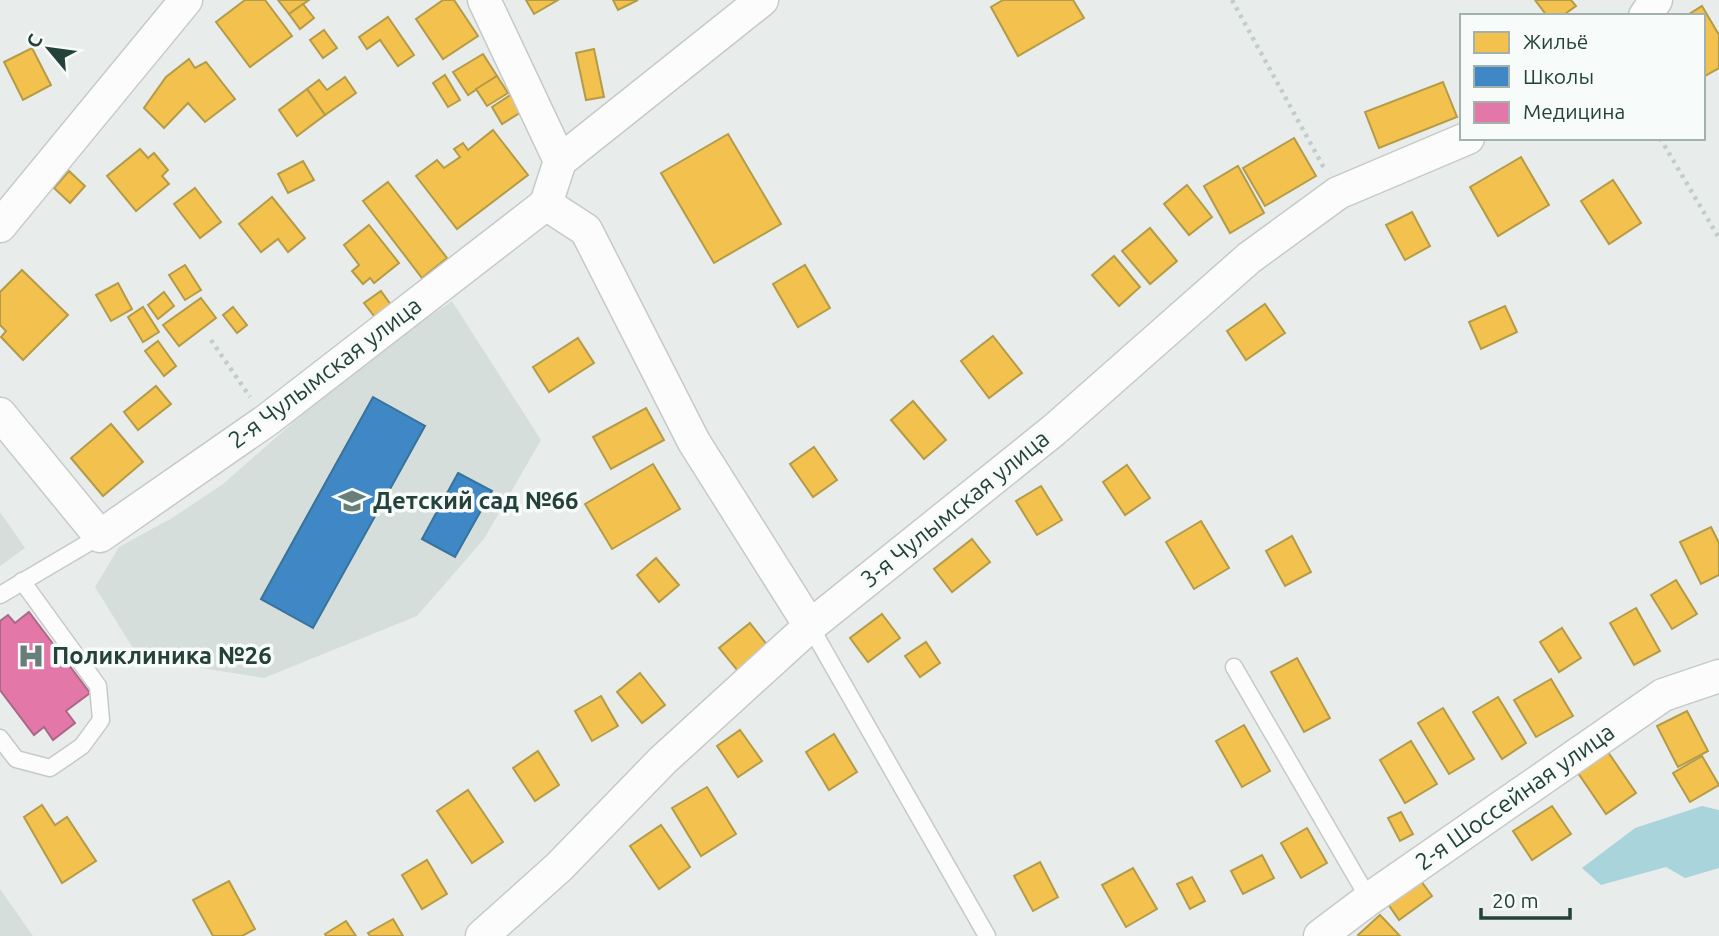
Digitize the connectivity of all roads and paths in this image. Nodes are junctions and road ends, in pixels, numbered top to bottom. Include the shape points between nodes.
1 (186, 0) edge
2 (484, 0) edge
3 (762, 0) edge
4 (1232, 0) edge
5 (1463, 140) edge
6 (1661, 140) edge
7 (560, 161) junction
8 (1338, 193) junction
9 (546, 204) junction
10 (0, 226) edge
11 (1719, 239) edge
12 (211, 340) dead end
13 (0, 414) edge
14 (267, 420) junction
15 (100, 536) junction
16 (23, 581) junction
17 (0, 595) edge
18 (810, 626) junction
19 (1234, 667) dead end
20 (1719, 676) edge
21 (0, 738) edge
22 (1369, 899) junction
23 (482, 936) edge
24 (987, 936) edge
25 (1320, 936) edge

1 - 10 street
2 - 7 street
3 - 7 street
4 - 8 path
5 - 8 street, 3-я Чулымская улица
6 - 11 path
7 - 9 street
8 - 18 street, 3-я Чулымская улица via 1249,258 1054,430
9 - 14 street, 2-я Чулымская улица
9 - 18 street via 586,230 694,442
12 - 14 path
13 - 15 street
14 - 15 street, 2-я Чулымская улица
15 - 16 lane
16 - 17 lane
16 - 21 lane via 98,685 101,720 82,746 51,768 16,759
18 - 23 street, 3-я Чулымская улица via 663,760 559,867
18 - 24 lane
19 - 22 lane
20 - 22 street, 2-я Шоссейная улица via 1662,695
22 - 25 street, 2-я Шоссейная улица

